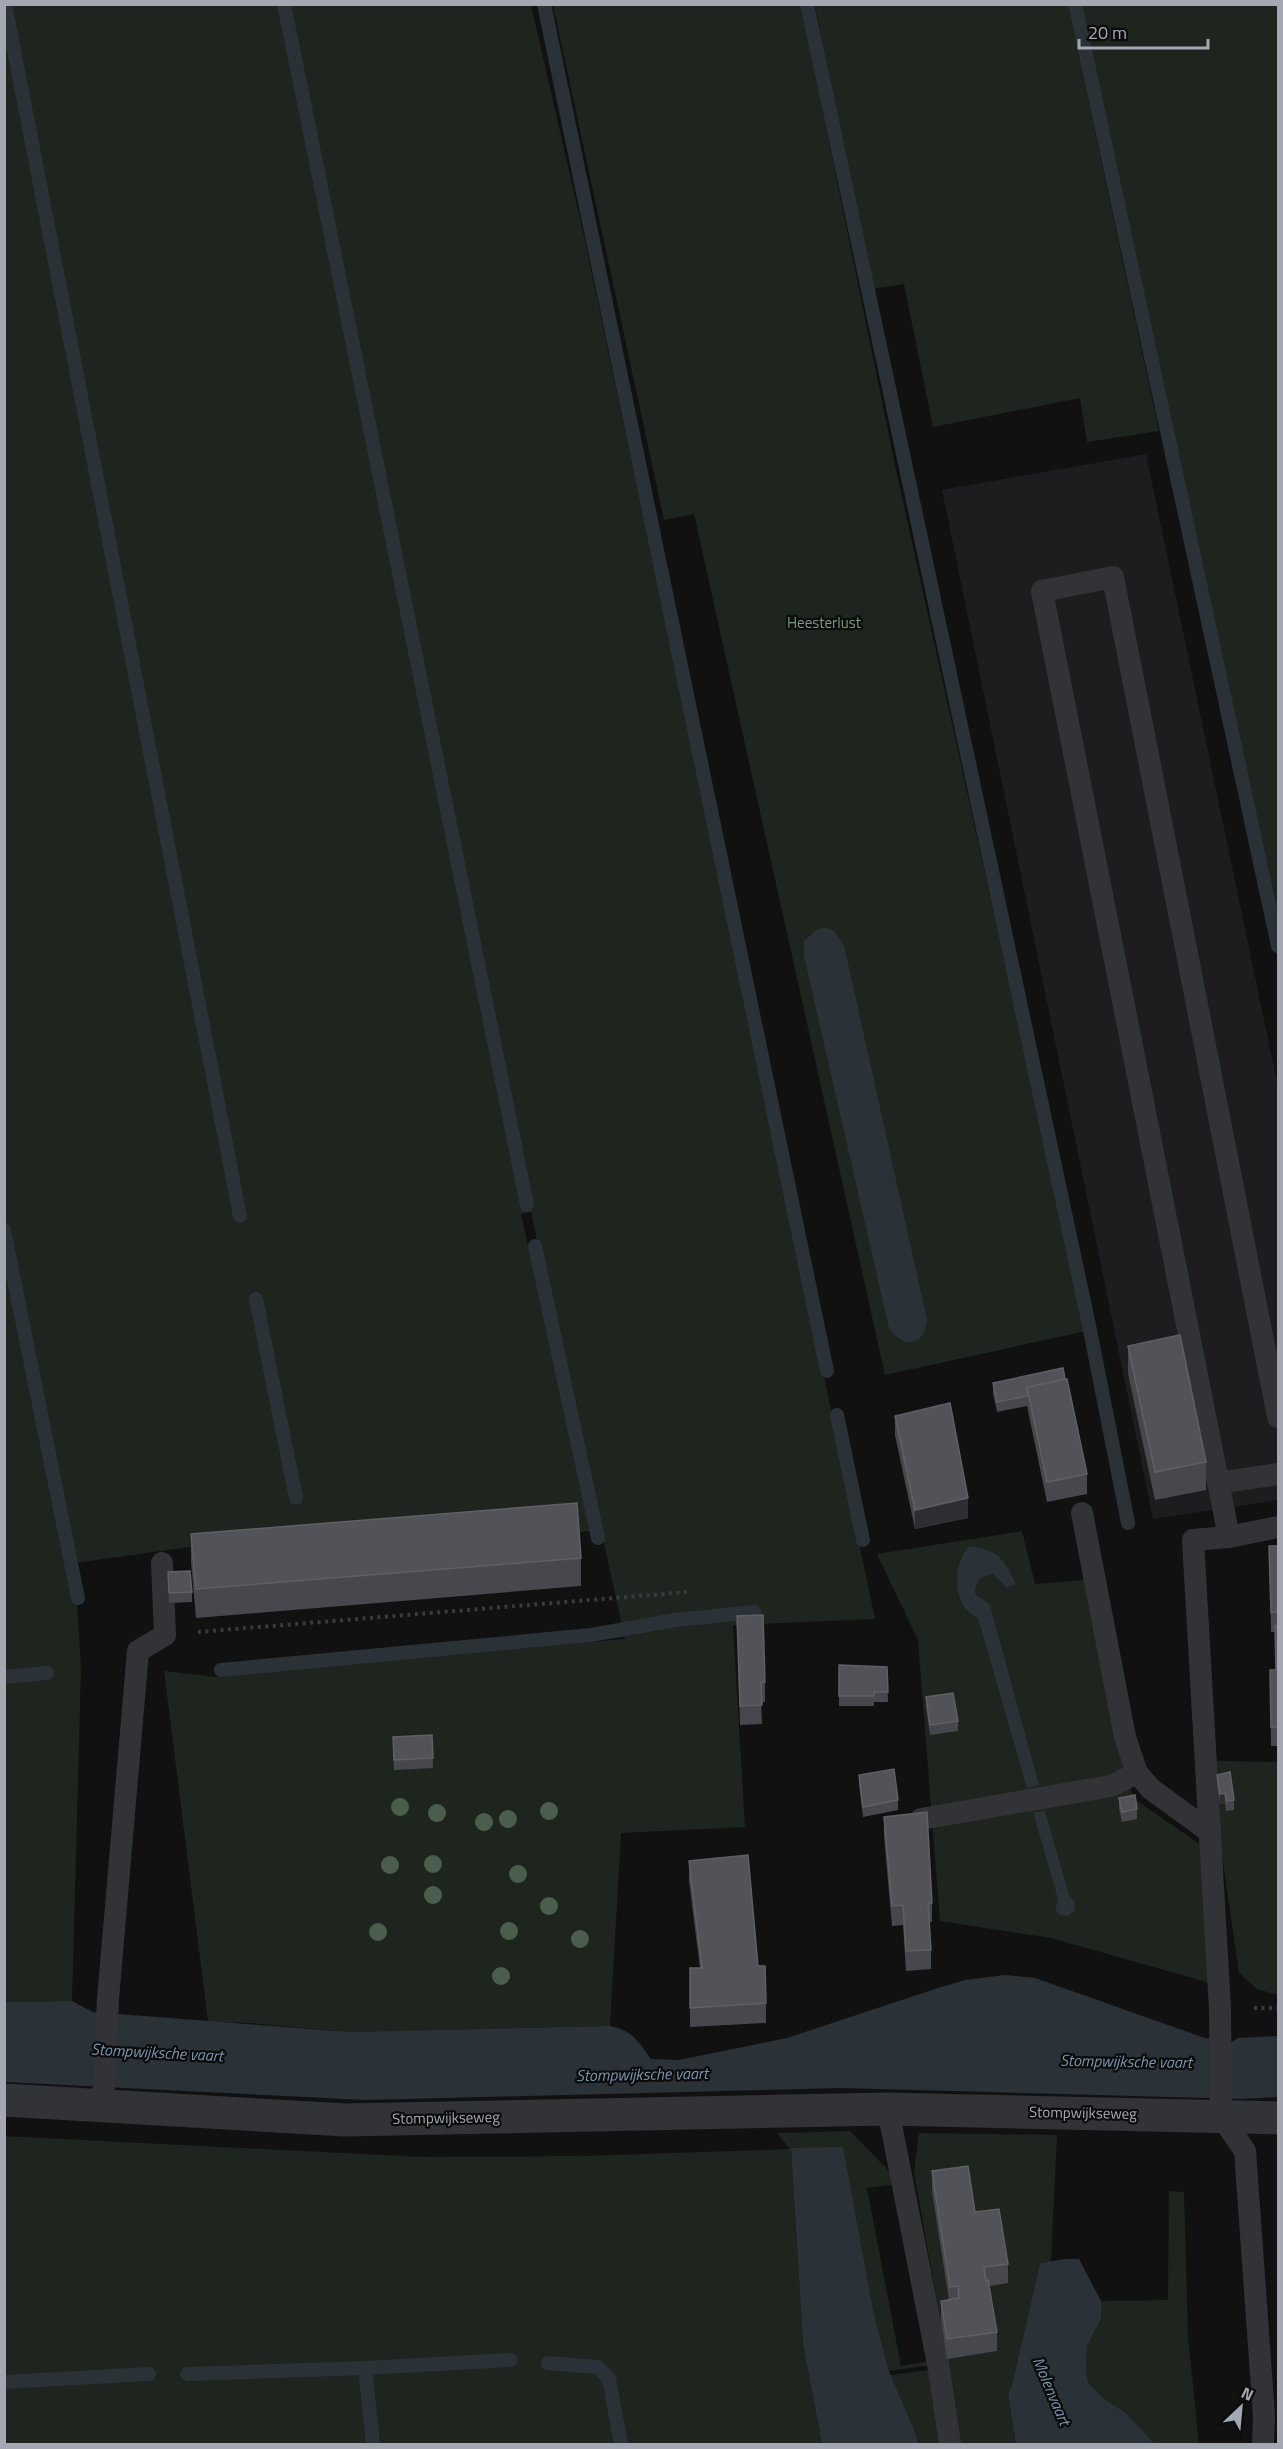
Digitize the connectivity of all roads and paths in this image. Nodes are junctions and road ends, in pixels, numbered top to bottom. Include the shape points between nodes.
1 (1278, 1417) edge
2 (1278, 1474) edge
3 (1218, 1483) junction
4 (1082, 1513) dead end
5 (1278, 1527) edge
6 (1229, 1537) junction
7 (162, 1563) dead end
8 (688, 1592) dead end
9 (165, 1635) junction
10 (1137, 1773) junction
11 (921, 1819) edge
12 (1210, 1832) junction
13 (103, 2099) junction
14 (4, 2100) edge
15 (1222, 2107) junction
16 (888, 2109) junction
17 (1278, 2118) edge
18 (1271, 2416) edge
19 (950, 2445) edge
20 (1263, 2445) edge

1 - 3 lane via 1113,577 1042,591
2 - 3 lane
3 - 6 lane
4 - 10 lane via 1125,1737
5 - 6 lane
6 - 12 lane via 1193,1540
7 - 9 lane
8 - 9 path
9 - 13 lane via 138,1651
10 - 11 lane via 1111,1786
10 - 12 lane via 1151,1789
12 - 15 lane
13 - 14 street, Stompwijkseweg
13 - 16 street, Stompwijkseweg via 345,2120
15 - 16 street, Stompwijkseweg
15 - 17 street, Stompwijkseweg
15 - 18 lane via 1245,2151
16 - 19 lane
18 - 20 lane

